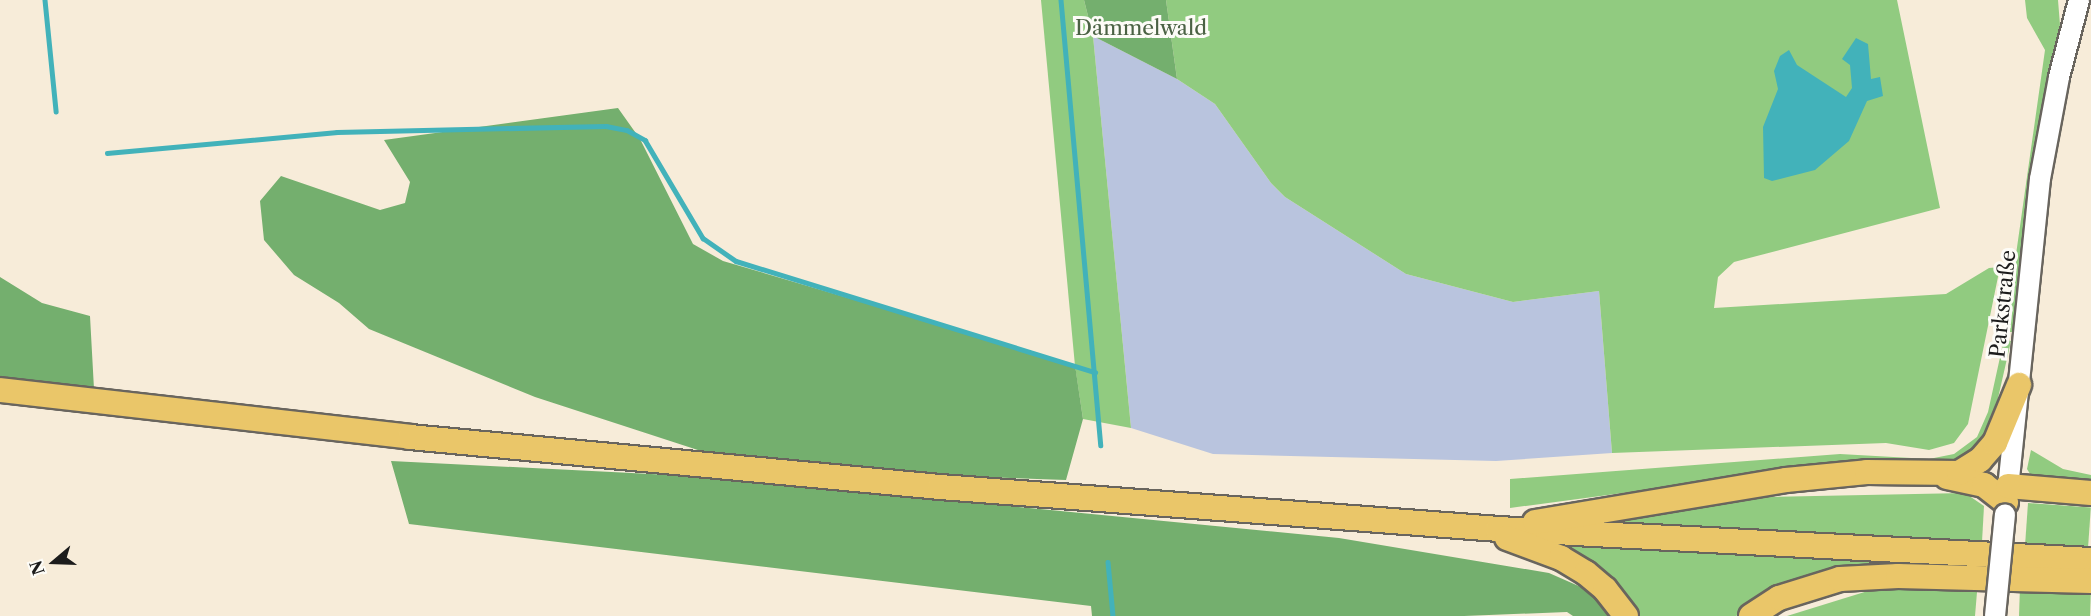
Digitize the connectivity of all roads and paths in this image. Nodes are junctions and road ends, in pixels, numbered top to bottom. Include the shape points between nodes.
1 (2079, 0) edge
2 (2019, 385) junction
3 (0, 390) edge
4 (1932, 475) junction
5 (2091, 493) edge
6 (2007, 501) junction
7 (1489, 529) junction
8 (2091, 560) edge
9 (2091, 581) edge
10 (1626, 616) edge
11 (1751, 616) edge
12 (1995, 616) edge

1 - 2 street, Parkstraße via 2059,77 2040,179
2 - 4 main road via 1995,443 1980,460 1959,473
2 - 6 street, Parkstraße
3 - 7 main road via 695,465
4 - 6 main road via 1984,485
4 - 7 main road via 1867,472 1786,480
5 - 6 main road
6 - 12 street, Parkstraße, bridge
7 - 8 main road
7 - 10 main road via 1543,550 1586,573 1605,589
9 - 11 main road via 1898,576 1839,579 1779,598

